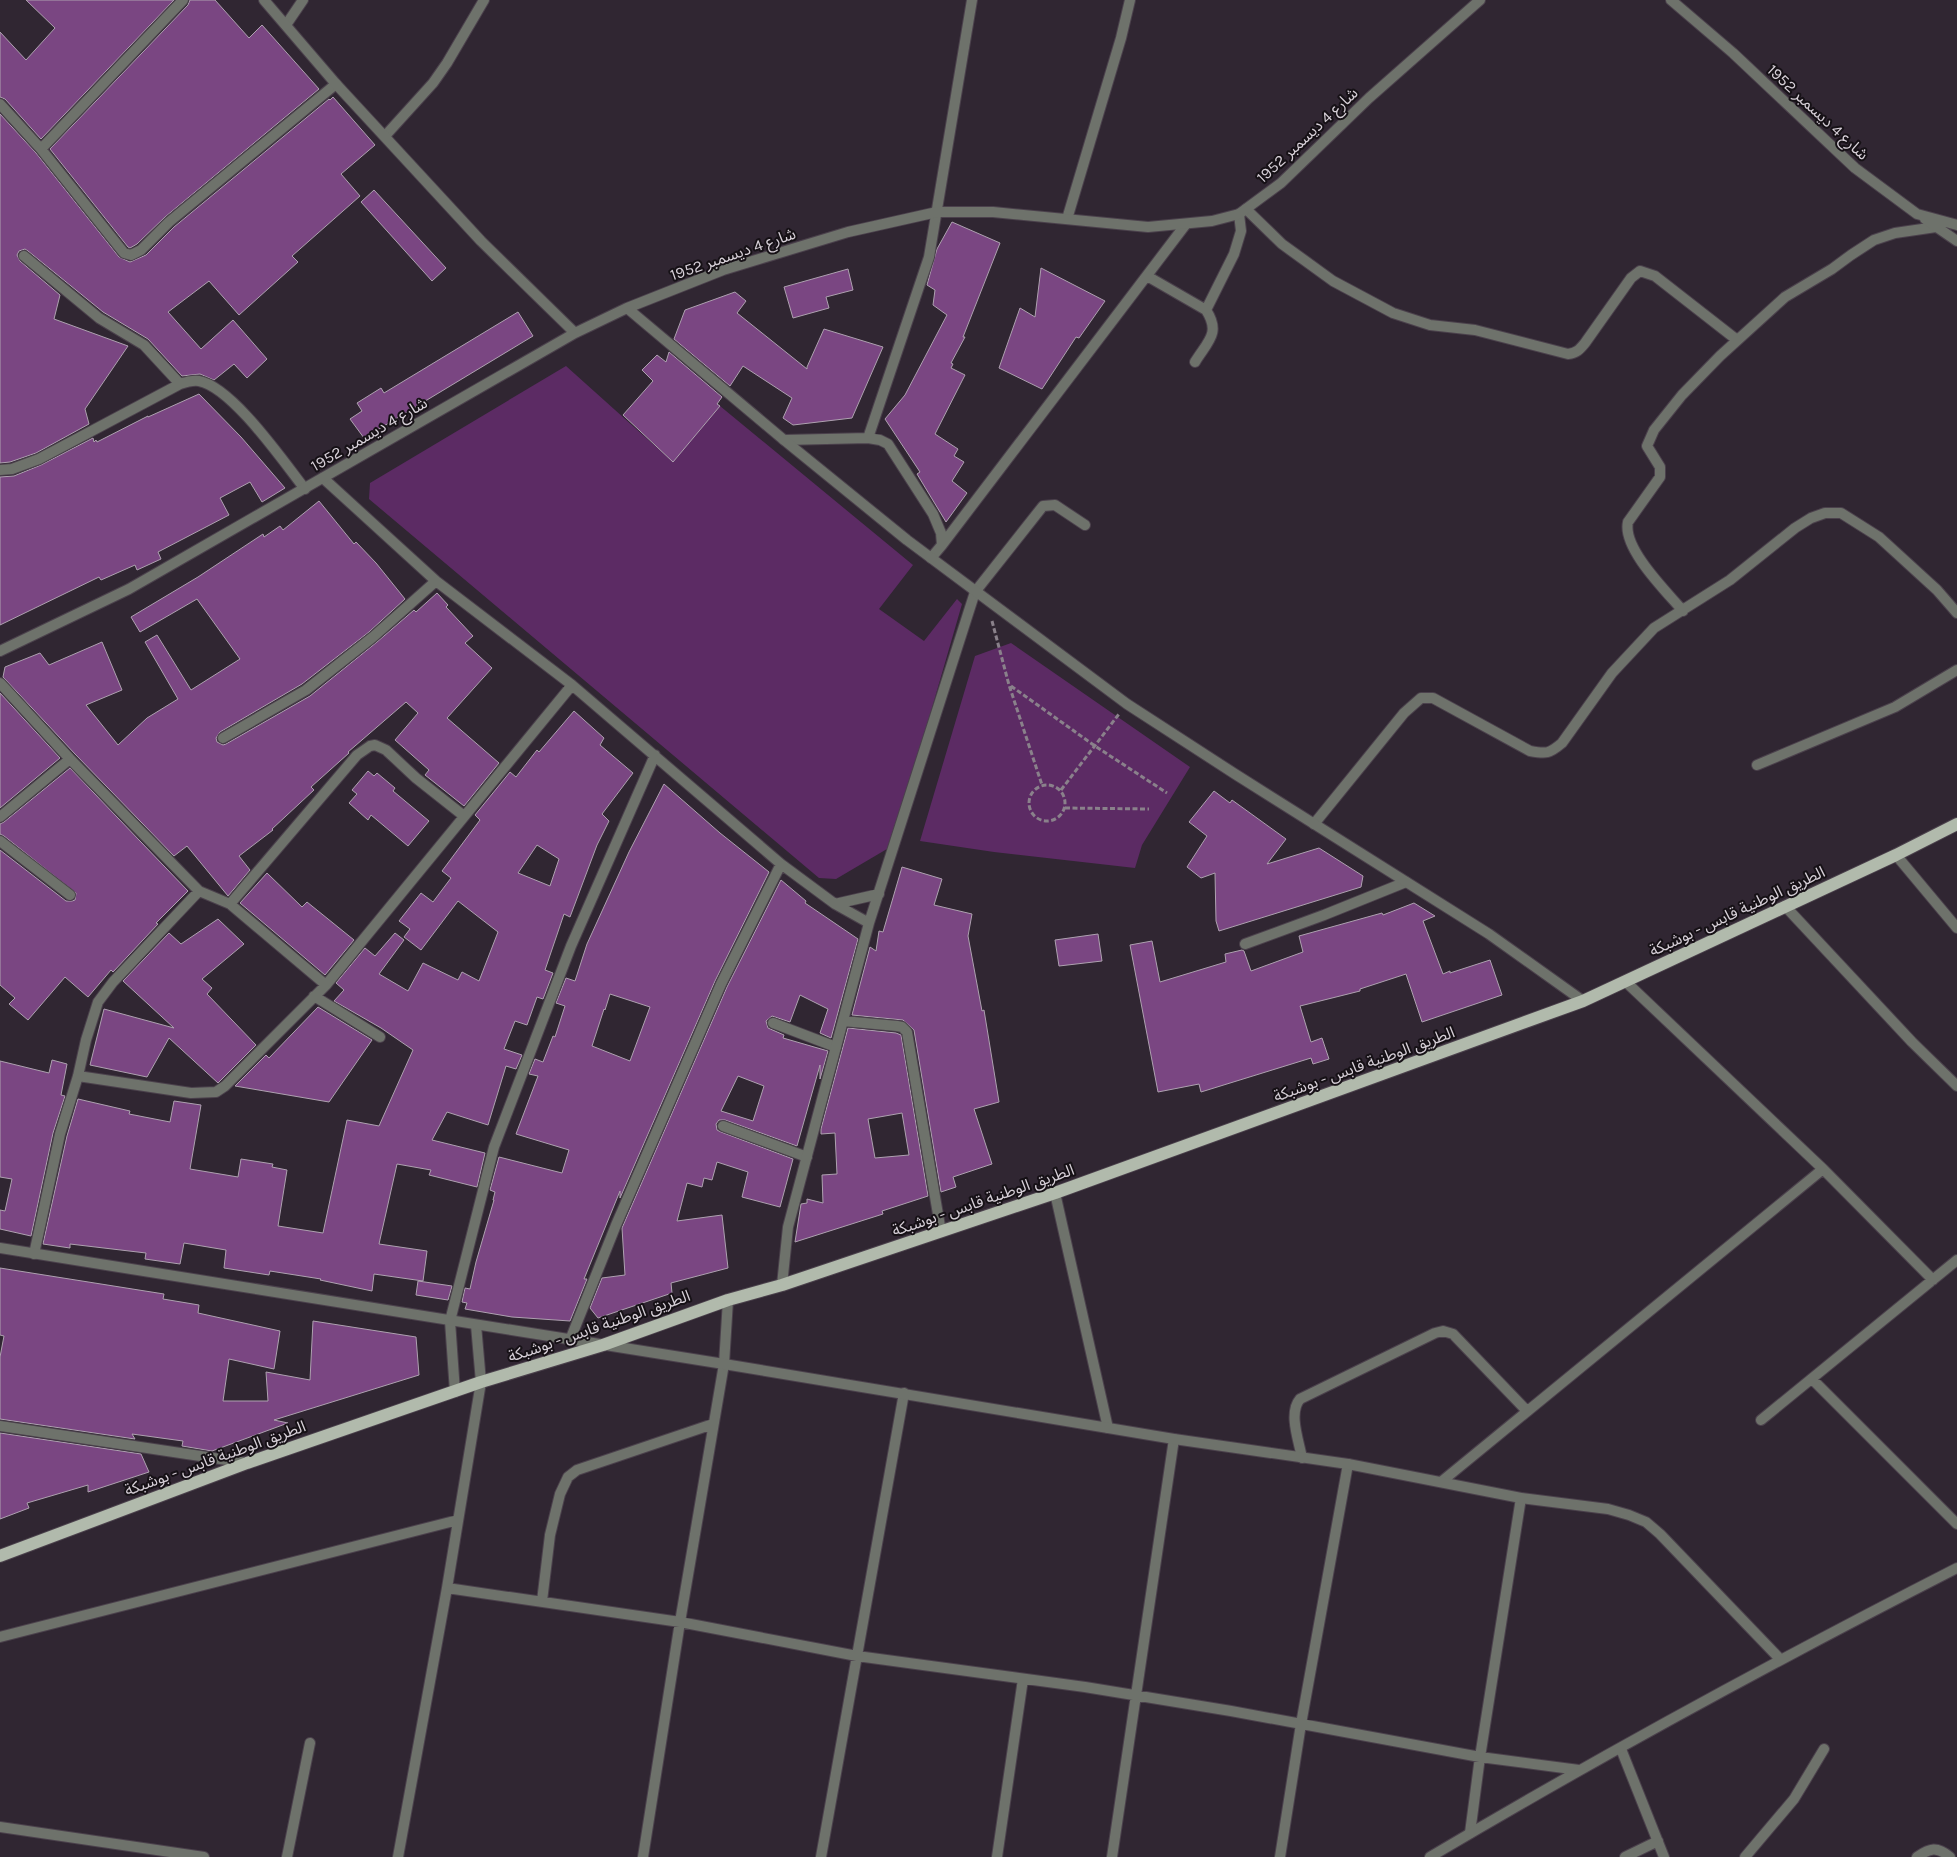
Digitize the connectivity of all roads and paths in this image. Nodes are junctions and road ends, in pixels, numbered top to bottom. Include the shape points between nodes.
1 (183, 0) edge
2 (264, 0) edge
3 (303, 0) edge
4 (484, 0) edge
5 (972, 0) edge
6 (1130, 0) edge
7 (1480, 0) edge
8 (1671, 0) edge
9 (286, 25) junction
10 (336, 84) junction
11 (0, 104) edge
12 (385, 136) junction
13 (42, 148) junction
14 (937, 212) junction
15 (1243, 212) junction
16 (1917, 214) junction
17 (1067, 219) junction
18 (1186, 224) junction
19 (1957, 225) edge
20 (1936, 227) junction
21 (1957, 241) edge
22 (24, 256) dead end
23 (1147, 276) junction
24 (627, 308) junction
25 (1206, 310) junction
26 (575, 333) junction
27 (1737, 340) junction
28 (1195, 362) dead end
29 (180, 384) junction
30 (868, 438) junction
31 (784, 440) junction
32 (0, 470) edge
33 (323, 478) junction
34 (305, 489) junction
35 (1085, 525) dead end
36 (942, 545) junction
37 (931, 558) junction
38 (436, 581) junction
39 (975, 592) junction
40 (985, 599) junction
41 (1683, 611) junction
42 (1957, 613) edge
43 (0, 651) edge
44 (1957, 670) edge
45 (0, 683) edge
46 (572, 685) junction
47 (1009, 685) junction
48 (1127, 704) junction
49 (223, 738) dead end
50 (1095, 746) junction
51 (655, 755) junction
52 (70, 759) junction
53 (1757, 765) dead end
54 (1042, 785) junction
55 (1060, 790) junction
56 (1167, 793) dead end
57 (1065, 808) junction
58 (1148, 809) dead end
59 (464, 816) junction
60 (0, 817) edge
61 (1314, 824) junction
62 (1957, 824) edge
63 (0, 840) edge
64 (1896, 855) junction
65 (781, 864) junction
66 (1406, 882) junction
67 (199, 890) junction
68 (879, 894) junction
69 (70, 895) dead end
70 (230, 904) junction
71 (836, 904) junction
72 (1785, 906) junction
73 (869, 923) junction
74 (1957, 928) edge
75 (1244, 944) dead end
76 (1626, 982) junction
77 (326, 985) junction
78 (314, 996) junction
79 (1583, 1001) junction
80 (843, 1021) junction
81 (773, 1022) dead end
82 (380, 1037) dead end
83 (836, 1047) junction
84 (78, 1076) junction
85 (1957, 1086) edge
86 (723, 1126) dead end
87 (807, 1157) junction
88 (1823, 1169) junction
89 (1056, 1193) junction
90 (941, 1232) junction
91 (0, 1248) edge
92 (34, 1254) junction
93 (1957, 1260) edge
94 (1933, 1280) junction
95 (782, 1285) junction
96 (728, 1300) junction
97 (450, 1321) junction
98 (476, 1325) junction
99 (570, 1340) junction
100 (603, 1345) junction
101 (724, 1364) junction
102 (1812, 1379) junction
103 (481, 1382) junction
104 (455, 1392) junction
105 (904, 1393) junction
106 (1527, 1411) junction
107 (1761, 1420) dead end
108 (713, 1424) junction
109 (0, 1426) edge
110 (1108, 1428) junction
111 (1174, 1439) junction
112 (1302, 1458) junction
113 (247, 1463) junction
114 (1348, 1464) junction
115 (1441, 1482) junction
116 (1521, 1498) junction
117 (458, 1520) junction
118 (1957, 1524) edge
119 (0, 1556) edge
120 (1957, 1568) edge
121 (447, 1588) junction
122 (542, 1601) junction
123 (680, 1622) junction
124 (0, 1637) edge
125 (858, 1656) junction
126 (1780, 1659) junction
127 (1024, 1679) junction
128 (1136, 1696) junction
129 (1301, 1724) junction
130 (310, 1743) dead end
131 (1620, 1749) junction
132 (1824, 1749) dead end
133 (1480, 1757) junction
134 (1579, 1770) junction
135 (0, 1828) edge
136 (1470, 1833) junction
137 (1658, 1840) junction
138 (204, 1857) edge
139 (287, 1857) edge
140 (398, 1857) edge
141 (643, 1857) edge
142 (821, 1857) edge
143 (997, 1857) edge
144 (1112, 1857) edge
145 (1280, 1857) edge
146 (1430, 1857) edge
147 (1625, 1857) edge
148 (1664, 1857) edge
149 (1745, 1857) edge
150 (1917, 1857) edge
151 (1950, 1857) edge

1 - 13 street
2 - 9 street
3 - 9 street
4 - 12 street via 433,83
5 - 14 street
6 - 17 street
7 - 15 street, شارع 4 ديسمبر 1952 via 1369,98 1281,183
8 - 16 street, شارع 4 ديسمبر 1952 via 1733,53 1855,168
9 - 10 street
10 - 12 street
10 - 13 street via 134,254 124,253
11 - 13 street
12 - 26 street via 481,241
14 - 17 street, شارع 4 ديسمبر 1952 via 993,212
14 - 24 street, شارع 4 ديسمبر 1952 via 848,232 723,270
14 - 30 street via 929,257
15 - 18 street, شارع 4 ديسمبر 1952
15 - 25 street via 1234,254
15 - 27 street via 1333,281 1393,313 1430,325 1475,330 1573,353 1585,343 1631,278 1640,271 1655,276
16 - 19 street, شارع 4 ديسمبر 1952
16 - 20 street
17 - 18 street, شارع 4 ديسمبر 1952 via 1148,227
18 - 23 street
20 - 21 street
20 - 27 street via 1895,232 1874,240 1785,297
22 - 29 street via 99,318 144,345
23 - 25 street
23 - 36 street
24 - 26 street, شارع 4 ديسمبر 1952
24 - 31 street
25 - 28 street via 1214,322 1214,331
26 - 33 street, شارع 4 ديسمبر 1952
27 - 41 street via 1682,395 1650,436 1647,446 1660,467 1660,477 1628,522 1626,530 1632,546 1648,569
29 - 32 street via 39,459
29 - 34 street via 200,381 229,398
30 - 31 street
30 - 36 street via 888,444 933,514
31 - 37 street
33 - 34 street, شارع 4 ديسمبر 1952
33 - 38 street
34 - 43 street, شارع 4 ديسمبر 1952 via 129,589
35 - 39 street via 1055,506 1043,506
36 - 37 street
37 - 39 street
38 - 46 street
38 - 49 street via 306,690
39 - 40 street
39 - 68 street
40 - 47 path
40 - 48 street
41 - 42 street via 1730,580 1795,528 1812,518 1834,512 1846,516 1878,538 1937,590
41 - 61 street via 1654,628 1612,673 1562,743 1552,752 1530,751 1441,702 1429,697 1421,698 1404,714
44 - 53 street via 1895,707
45 - 52 street
46 - 51 street
46 - 59 street
47 - 50 path
47 - 54 path
48 - 50 path
48 - 61 street
50 - 55 path
50 - 56 path
51 - 65 street
51 - 97 street via 571,946 494,1147
52 - 60 street
52 - 67 street
54 - 55 path
54 - 57 path via 1030,797 1029,808 1034,816 1041,821 1050,821 1058,818
55 - 57 path
57 - 58 path
59 - 70 street via 386,750 370,746 356,755
59 - 77 street
61 - 66 street
62 - 64 main road, الطريق الوطنية قابس - بوشبكة
63 - 69 street
64 - 72 main road, الطريق الوطنية قابس - بوشبكة
64 - 74 street
65 - 71 street
65 - 99 street via 721,984 616,1225
66 - 75 street
66 - 79 street via 1489,934
67 - 70 street
67 - 84 street via 98,1002
68 - 71 street
68 - 73 street
70 - 77 street
71 - 73 street
72 - 76 main road, الطريق الوطنية قابس - بوشبكة
72 - 85 street
73 - 80 street
76 - 79 main road, الطريق الوطنية قابس - بوشبكة
76 - 88 street
77 - 78 street
78 - 82 street
78 - 84 street via 243,1070 216,1092 190,1093
79 - 89 main road, الطريق الوطنية قابس - بوشبكة
80 - 83 street
80 - 90 street via 897,1026 907,1032
81 - 83 street
83 - 87 street
84 - 92 street via 60,1134
86 - 87 street
87 - 95 street via 788,1227
88 - 94 street
88 - 106 street
89 - 90 main road, الطريق الوطنية قابس - بوشبكة
89 - 110 street
90 - 95 main road, الطريق الوطنية قابس - بوشبكة
91 - 92 street
92 - 97 street
93 - 94 street
94 - 102 street
95 - 96 main road, الطريق الوطنية قابس - بوشبكة
96 - 100 main road, الطريق الوطنية قابس - بوشبكة
96 - 101 street
97 - 98 street
97 - 104 street
98 - 99 street
98 - 103 street
99 - 100 street
100 - 101 street
100 - 103 main road, الطريق الوطنية قابس - بوشبكة
101 - 105 street
101 - 108 street
102 - 107 street
102 - 118 street
103 - 104 main road, الطريق الوطنية قابس - بوشبكة
103 - 117 street
104 - 113 main road, الطريق الوطنية قابس - بوشبكة
105 - 110 street
105 - 125 street
106 - 112 street via 1453,1334 1435,1333 1300,1399 1295,1409 1295,1420
106 - 115 street
108 - 122 street via 577,1470 568,1477 560,1494 550,1536
108 - 123 street
109 - 113 street
110 - 111 street
111 - 112 street
111 - 128 street
112 - 114 street
113 - 119 main road, الطريق الوطنية قابس - بوشبكة
114 - 115 street
114 - 129 street
115 - 116 street
116 - 126 street via 1608,1509 1646,1522
116 - 133 street
117 - 121 street
117 - 124 street
120 - 126 street
121 - 122 street
121 - 140 street
122 - 123 street
123 - 125 street
123 - 141 street
125 - 127 street
125 - 142 street
126 - 131 street
127 - 128 street
127 - 143 street
128 - 129 street
128 - 144 street
129 - 133 street
129 - 145 street
130 - 139 street
131 - 134 street
131 - 137 street
132 - 149 street via 1794,1799
133 - 134 street
133 - 136 street
134 - 136 street
135 - 138 street
136 - 146 street
137 - 147 street
137 - 148 street
150 - 151 street via 1937,1848

